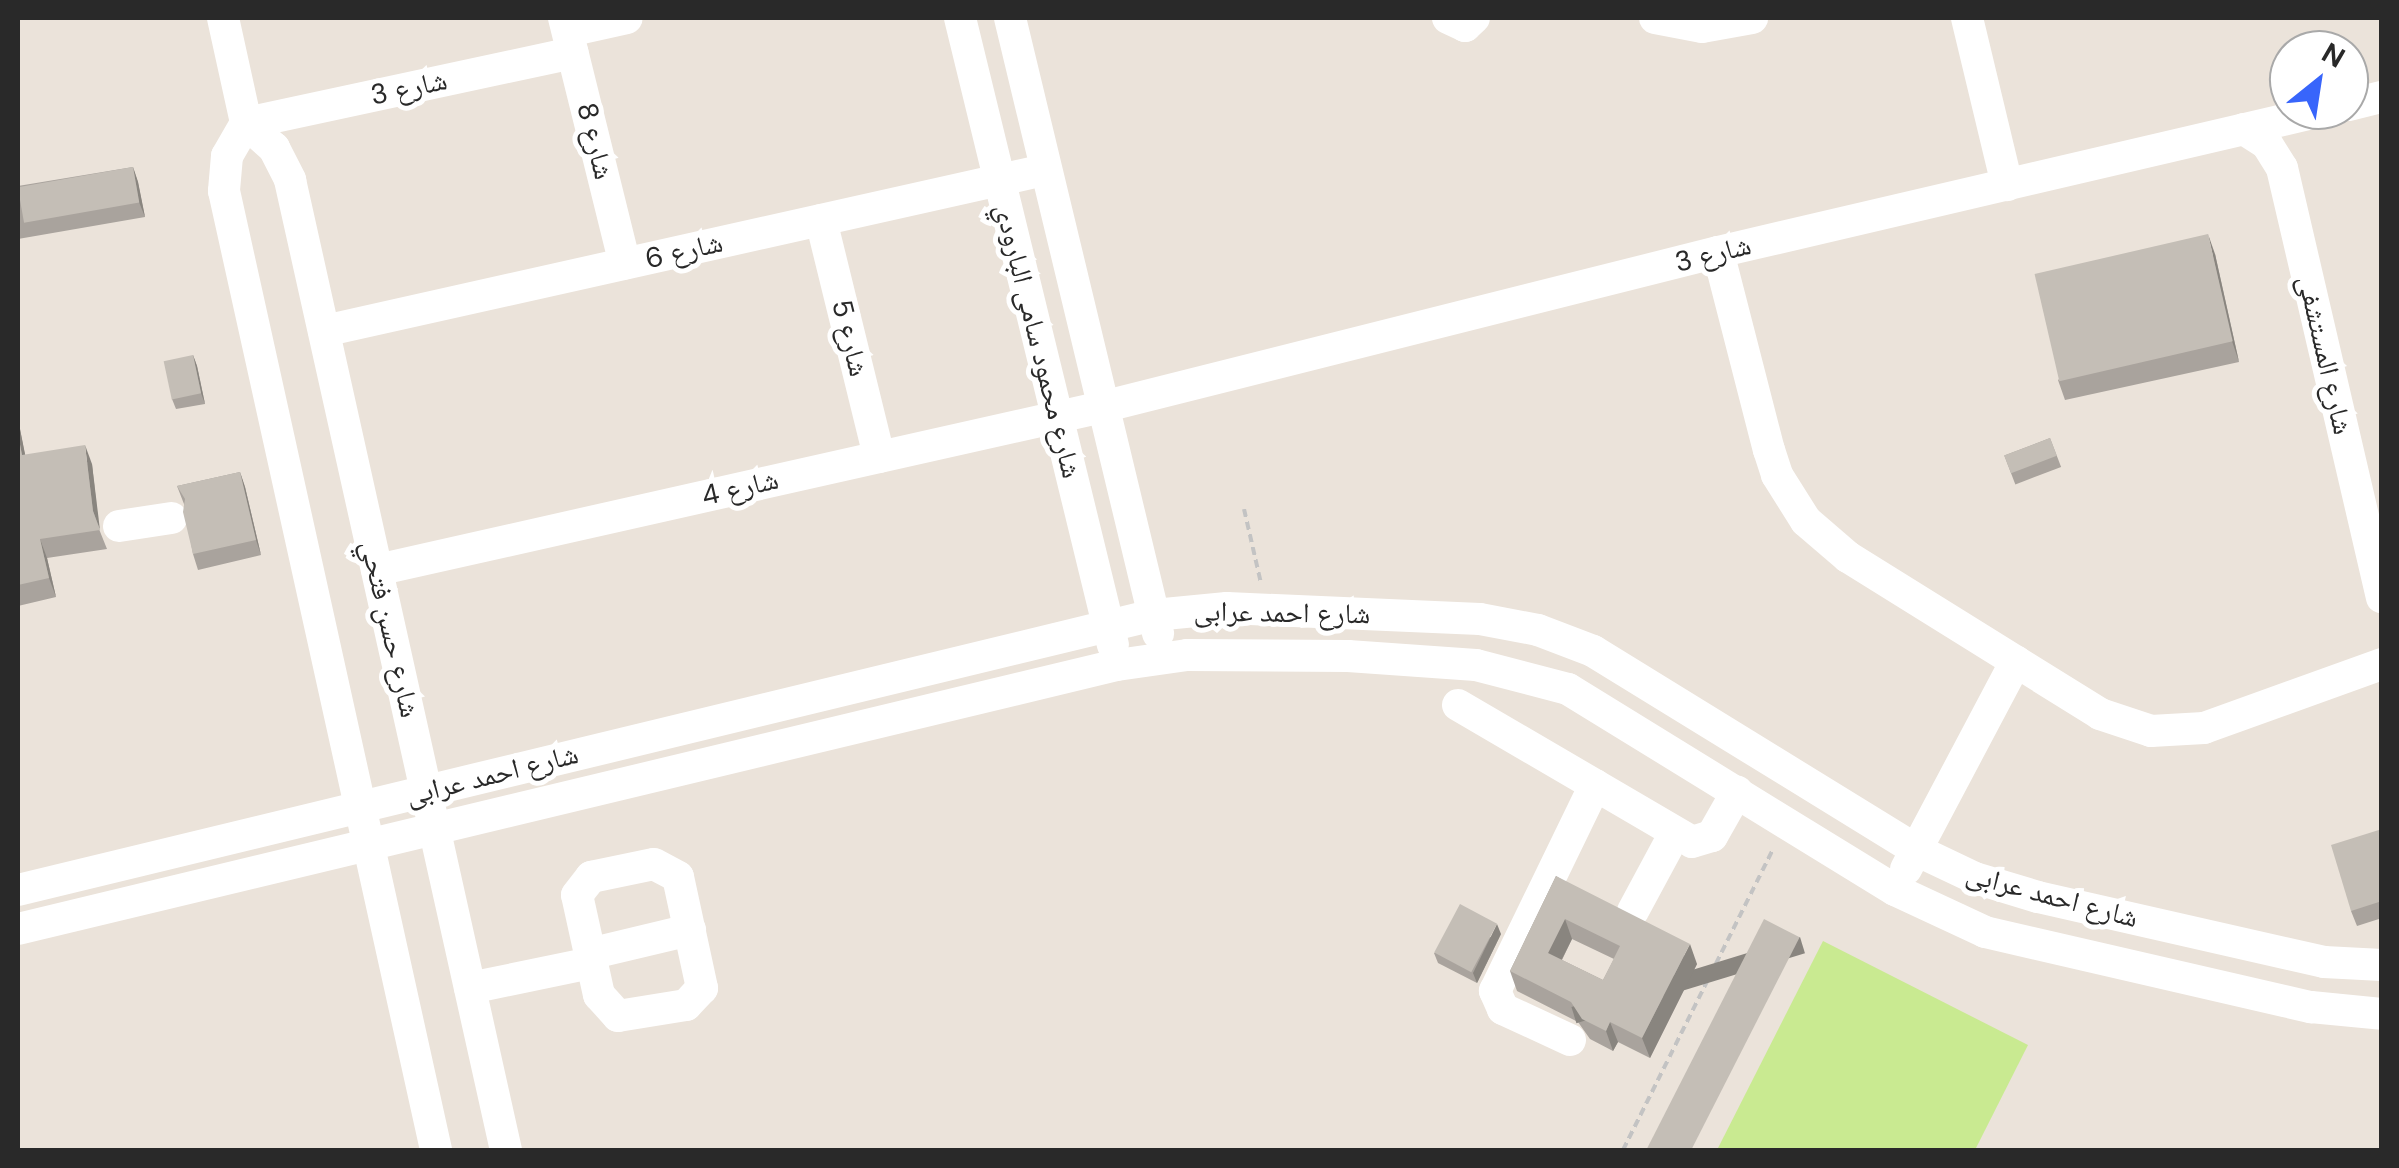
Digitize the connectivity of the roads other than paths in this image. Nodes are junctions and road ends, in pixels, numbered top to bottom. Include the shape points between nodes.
1 (223, 18) edge
2 (628, 18) edge
3 (960, 18) edge
4 (1010, 18) edge
5 (1448, 18) edge
6 (1474, 18) edge
7 (1655, 18) edge
8 (1752, 18) edge
9 (1967, 18) edge
10 (568, 34) edge
11 (246, 123) junction
12 (2269, 123) edge
13 (2244, 129) junction
14 (2305, 130) edge
15 (1044, 170) junction
16 (998, 180) junction
17 (2007, 184) junction
18 (821, 220) junction
19 (1718, 252) junction
20 (625, 264) junction
21 (324, 331) junction
22 (1102, 407) junction
23 (1056, 417) junction
24 (879, 457) junction
25 (171, 518) dead end
26 (119, 526) dead end
27 (2382, 534) edge
28 (377, 570) junction
29 (2382, 597) edge
30 (1154, 615) junction
31 (1108, 626) junction
32 (1164, 657) junction
33 (2016, 662) junction
34 (2382, 664) edge
35 (1118, 665) junction
36 (1458, 706) dead end
37 (1595, 786) junction
38 (426, 790) junction
39 (1737, 792) junction
40 (360, 806) junction
41 (435, 830) junction
42 (1675, 833) junction
43 (368, 846) junction
44 (1916, 850) junction
45 (18, 890) edge
46 (1894, 890) junction
47 (1632, 911) edge
48 (18, 929) edge
49 (690, 930) junction
50 (589, 954) junction
51 (2382, 966) edge
52 (468, 979) junction
53 (2382, 1014) edge
54 (1570, 1040) dead end
55 (436, 1150) edge
56 (506, 1150) edge

1 - 11 street
2 - 10 street, شارع 3
3 - 16 street, شارع محمود سامى البارودي
4 - 15 street, شارع محمود سامى البارودي
5 - 6 street via 1465,26
7 - 8 street via 1702,27
9 - 17 street
10 - 11 street, شارع 3
10 - 20 street, شارع 8
11 - 21 street, شارع حسن فتحي via 287,169
11 - 40 street via 227,156 224,191
12 - 13 street, شارع 3
13 - 17 street, شارع 3
13 - 29 street, شارع المستشفى via 2268,144 2282,168
14 - 27 street, شارع المستشفى via 2296,166
15 - 16 street, شارع 6
15 - 22 street, شارع محمود سامى البارودي
16 - 18 street, شارع 6
16 - 23 street, شارع محمود سامى البارودي
17 - 19 street, شارع 3
18 - 20 street, شارع 6
18 - 24 street, شارع 5
19 - 22 street, شارع 3
19 - 33 street via 1769,450 1790,500 1826,541
20 - 21 street, شارع 6
21 - 28 street, شارع حسن فتحي
22 - 23 street, شارع 4
22 - 30 street, شارع محمود سامى البارودي
23 - 24 street, شارع 4
23 - 31 street, شارع محمود سامى البارودي
24 - 28 street, شارع 4
25 - 26 street
28 - 38 street, شارع حسن فتحي
30 - 31 street, شارع احمد عرابى
30 - 32 street, شارع محمود سامى البارودي
30 - 44 street, شارع احمد عرابى via 1202,609 1480,619 1566,639
31 - 35 street, شارع محمود سامى البارودي
31 - 38 street, شارع احمد عرابى
32 - 35 street, شارع احمد عرابى
32 - 39 street, شارع احمد عرابى via 1348,656 1508,670 1568,689
33 - 34 street via 2124,725 2178,732
33 - 44 street
35 - 41 street, شارع احمد عرابى
36 - 37 street
37 - 42 street
37 - 54 street via 1495,991 1502,1008
38 - 40 street, شارع احمد عرابى
38 - 41 street, شارع حسن فتحي
39 - 42 street via 1712,836 1692,842
39 - 46 street, شارع احمد عرابى
40 - 43 street
40 - 45 street, شارع احمد عرابى
41 - 43 street, شارع احمد عرابى
41 - 52 street, شارع حسن فتحي
42 - 47 street
43 - 48 street, شارع احمد عرابى
43 - 55 street
44 - 46 street
44 - 51 street, شارع احمد عرابى via 2038,898 2324,962
46 - 53 street, شارع احمد عرابى via 2017,941 2311,1007
49 - 50 street
49 - 50 street via 702,988 686,1005 618,1016 603,1004
49 - 50 street via 678,877 654,864 584,881 577,895
50 - 52 street
52 - 56 street, شارع حسن فتحي

